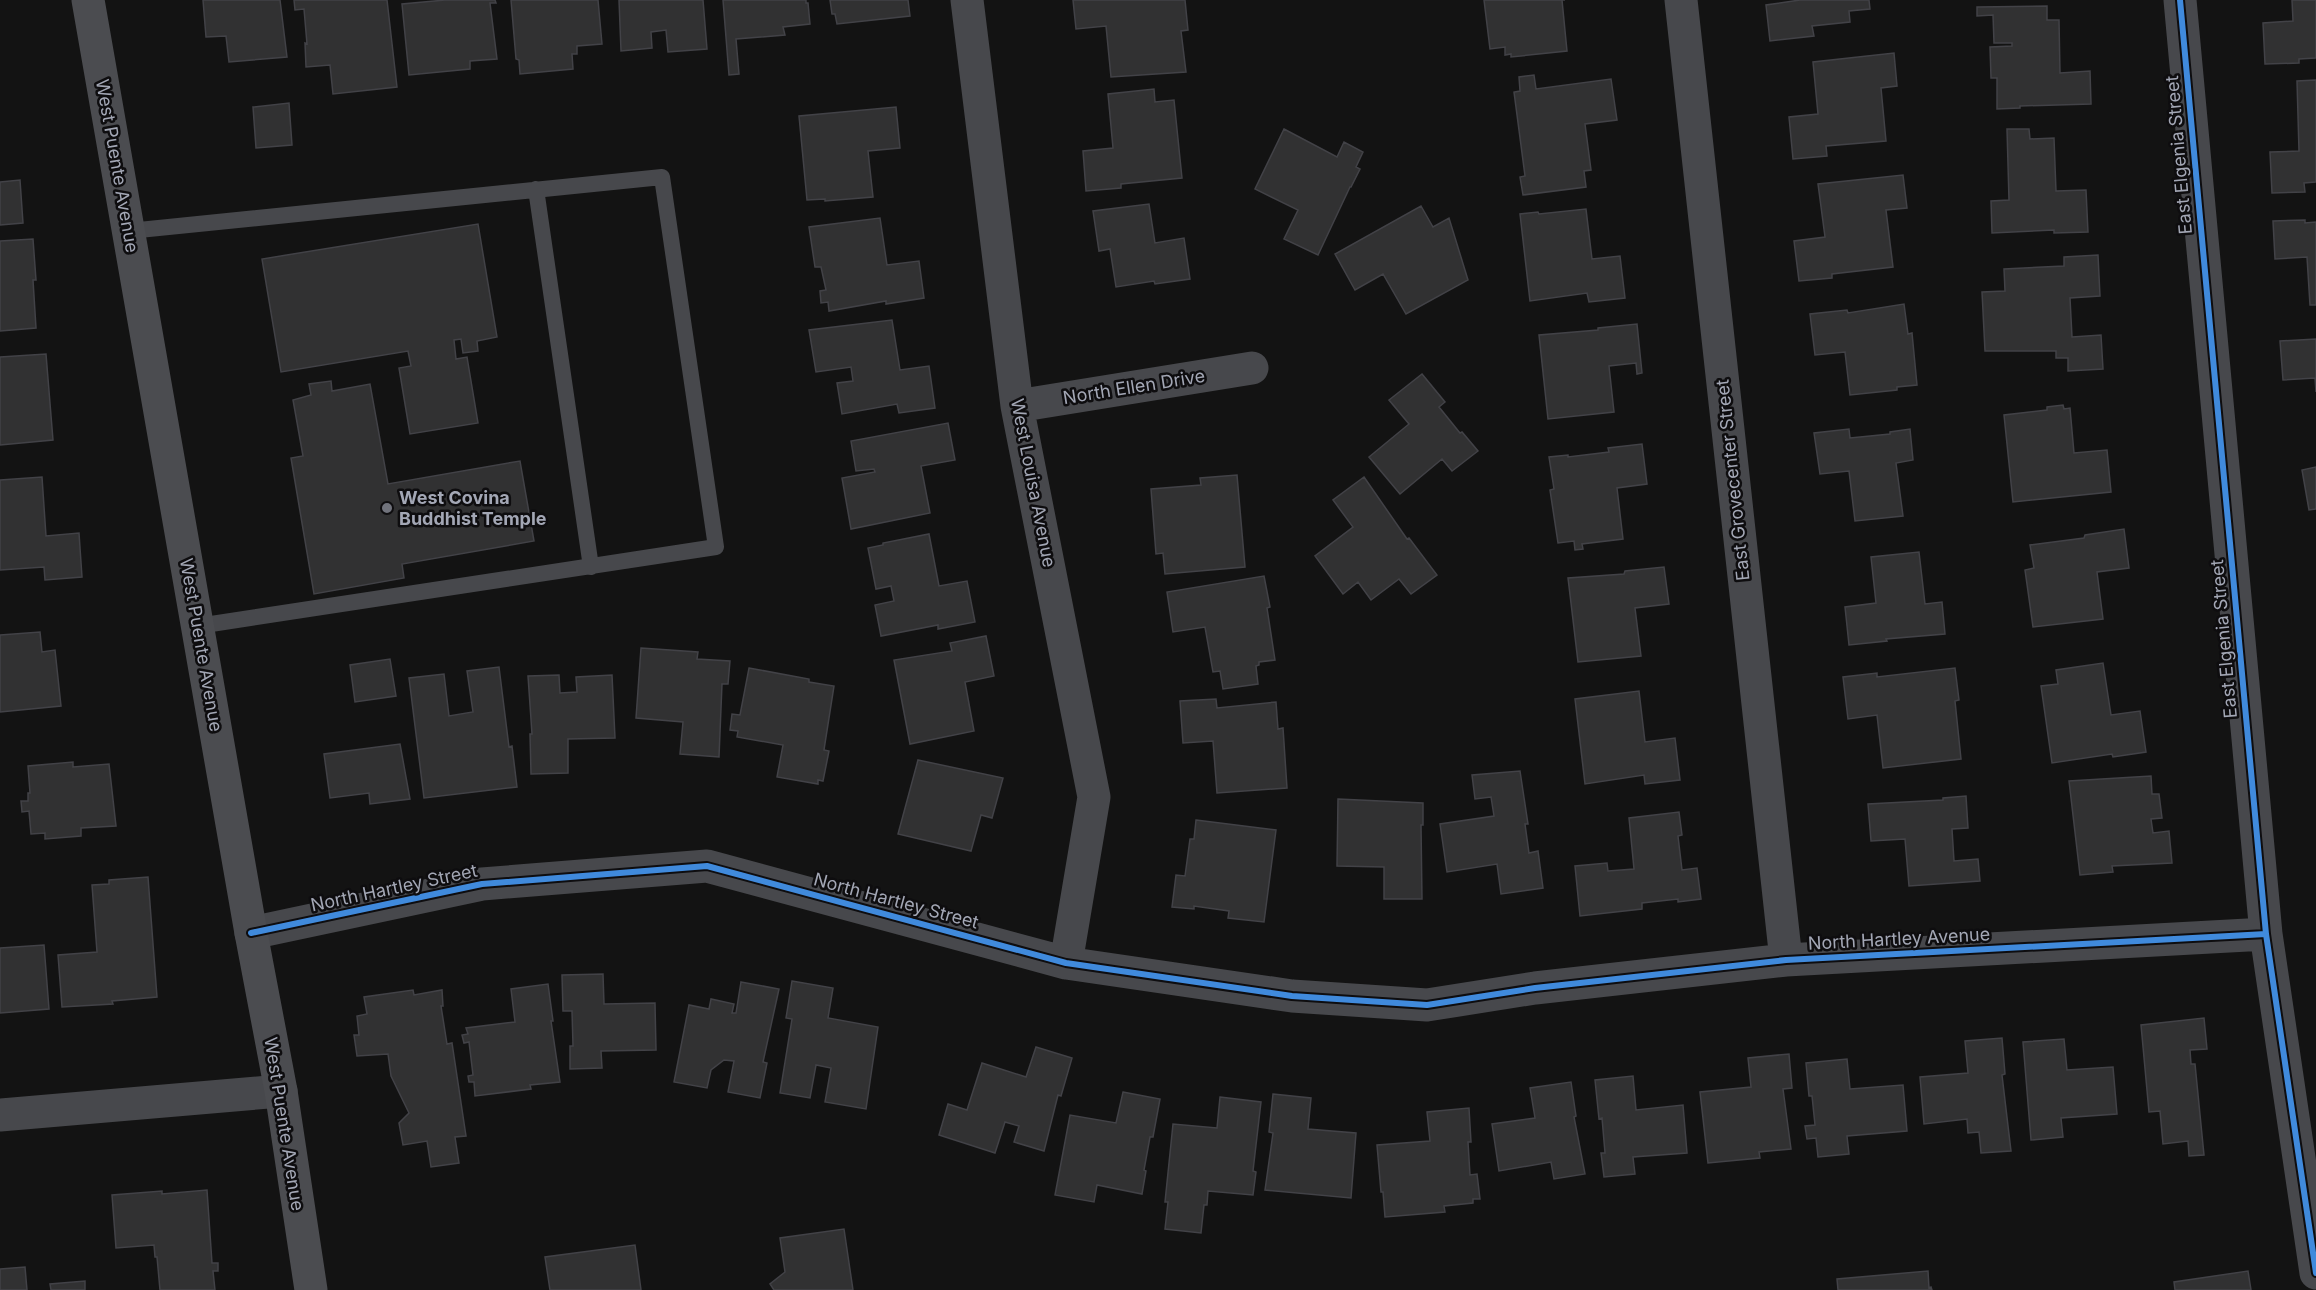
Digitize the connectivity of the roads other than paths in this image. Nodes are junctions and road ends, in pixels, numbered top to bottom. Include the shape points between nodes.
1 (88, 0) edge
2 (967, 0) edge
3 (1681, 0) edge
4 (2180, 0) edge
5 (536, 189) junction
6 (129, 231) junction
7 (1252, 368) dead end
8 (1017, 406) junction
9 (591, 567) junction
10 (198, 626) junction
11 (251, 933) junction
12 (2266, 934) junction
13 (1786, 960) junction
14 (1066, 963) junction
15 (1535, 988) joint
16 (281, 1091) junction
17 (0, 1115) edge
18 (2316, 1273) edge
19 (311, 1290) edge

1 - 6 main road, West Puente Avenue
2 - 8 street, West Louisa Avenue
3 - 13 street, East Grovecenter Street
4 - 12 street, East Elgenia Street
5 - 6 lane
5 - 9 lane
5 - 9 lane via 662,177 715,536 716,547
6 - 10 main road, West Puente Avenue
7 - 8 street, North Ellen Drive
8 - 14 street, West Louisa Avenue via 1094,797
9 - 10 lane
10 - 11 main road, West Puente Avenue
11 - 14 street, North Hartley Street via 482,884 707,866
11 - 16 main road, West Puente Avenue
12 - 13 street, North Hartley Avenue
12 - 18 street, East Elgenia Street
13 - 15 street, North Hartley Avenue
14 - 15 street, North Hartley Street via 1292,996 1427,1005
16 - 17 street
16 - 19 main road, West Puente Avenue

